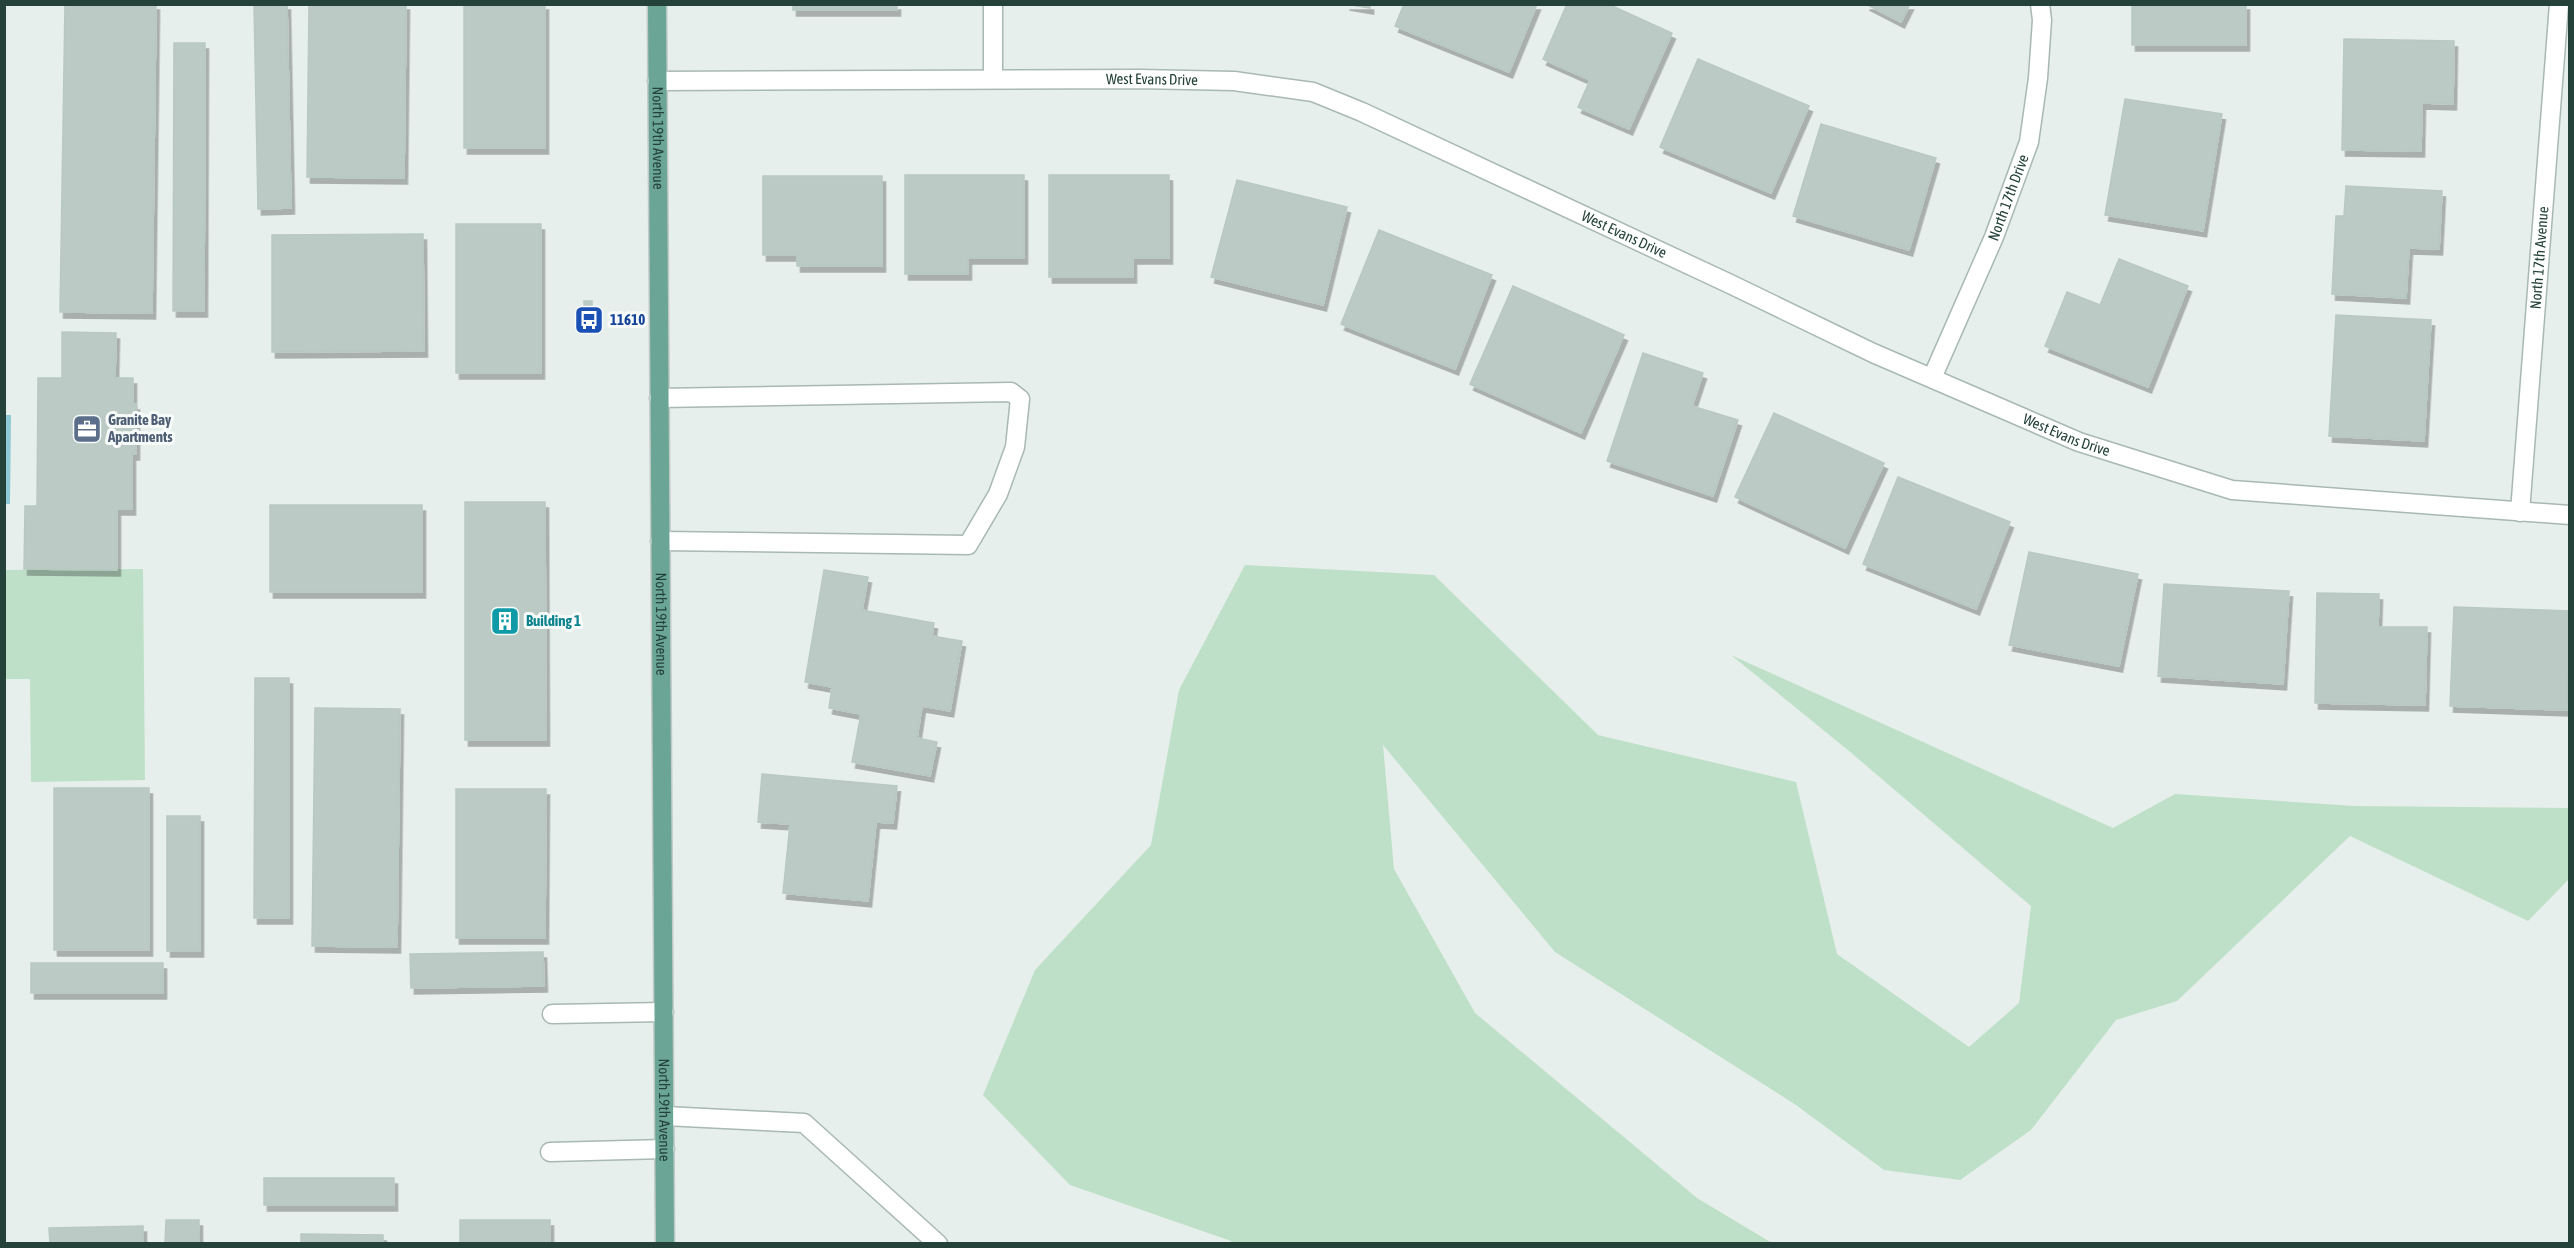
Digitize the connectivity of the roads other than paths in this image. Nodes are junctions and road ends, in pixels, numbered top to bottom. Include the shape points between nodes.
1 (657, 4) edge
2 (993, 4) edge
3 (2040, 4) edge
4 (2559, 4) edge
5 (993, 79) junction
6 (657, 81) junction
7 (1932, 378) junction
8 (659, 398) junction
9 (2520, 512) junction
10 (2570, 515) edge
11 (660, 541) junction
12 (664, 1012) junction
13 (552, 1014) dead end
14 (665, 1116) junction
15 (665, 1149) junction
16 (550, 1152) dead end
17 (665, 1244) edge
18 (938, 1244) edge

1 - 6 main road, North 19th Avenue
2 - 5 street
3 - 7 street, North 17th Drive via 2043,20 2038,78 2028,142 1994,237
4 - 9 street, North 17th Avenue
5 - 6 street, West Evans Drive
5 - 7 street, West Evans Drive via 1234,81 1313,92
6 - 8 main road, North 19th Avenue
7 - 9 street, West Evans Drive via 2079,442 2232,490
8 - 11 main road, North 19th Avenue
8 - 11 street via 1011,392 1020,399 1015,447 998,494 968,545
9 - 10 street, West Evans Drive
11 - 12 main road, North 19th Avenue
12 - 13 street
12 - 14 main road, North 19th Avenue
14 - 15 main road, North 19th Avenue
14 - 18 street via 804,1123
15 - 16 street
15 - 17 main road, North 19th Avenue

